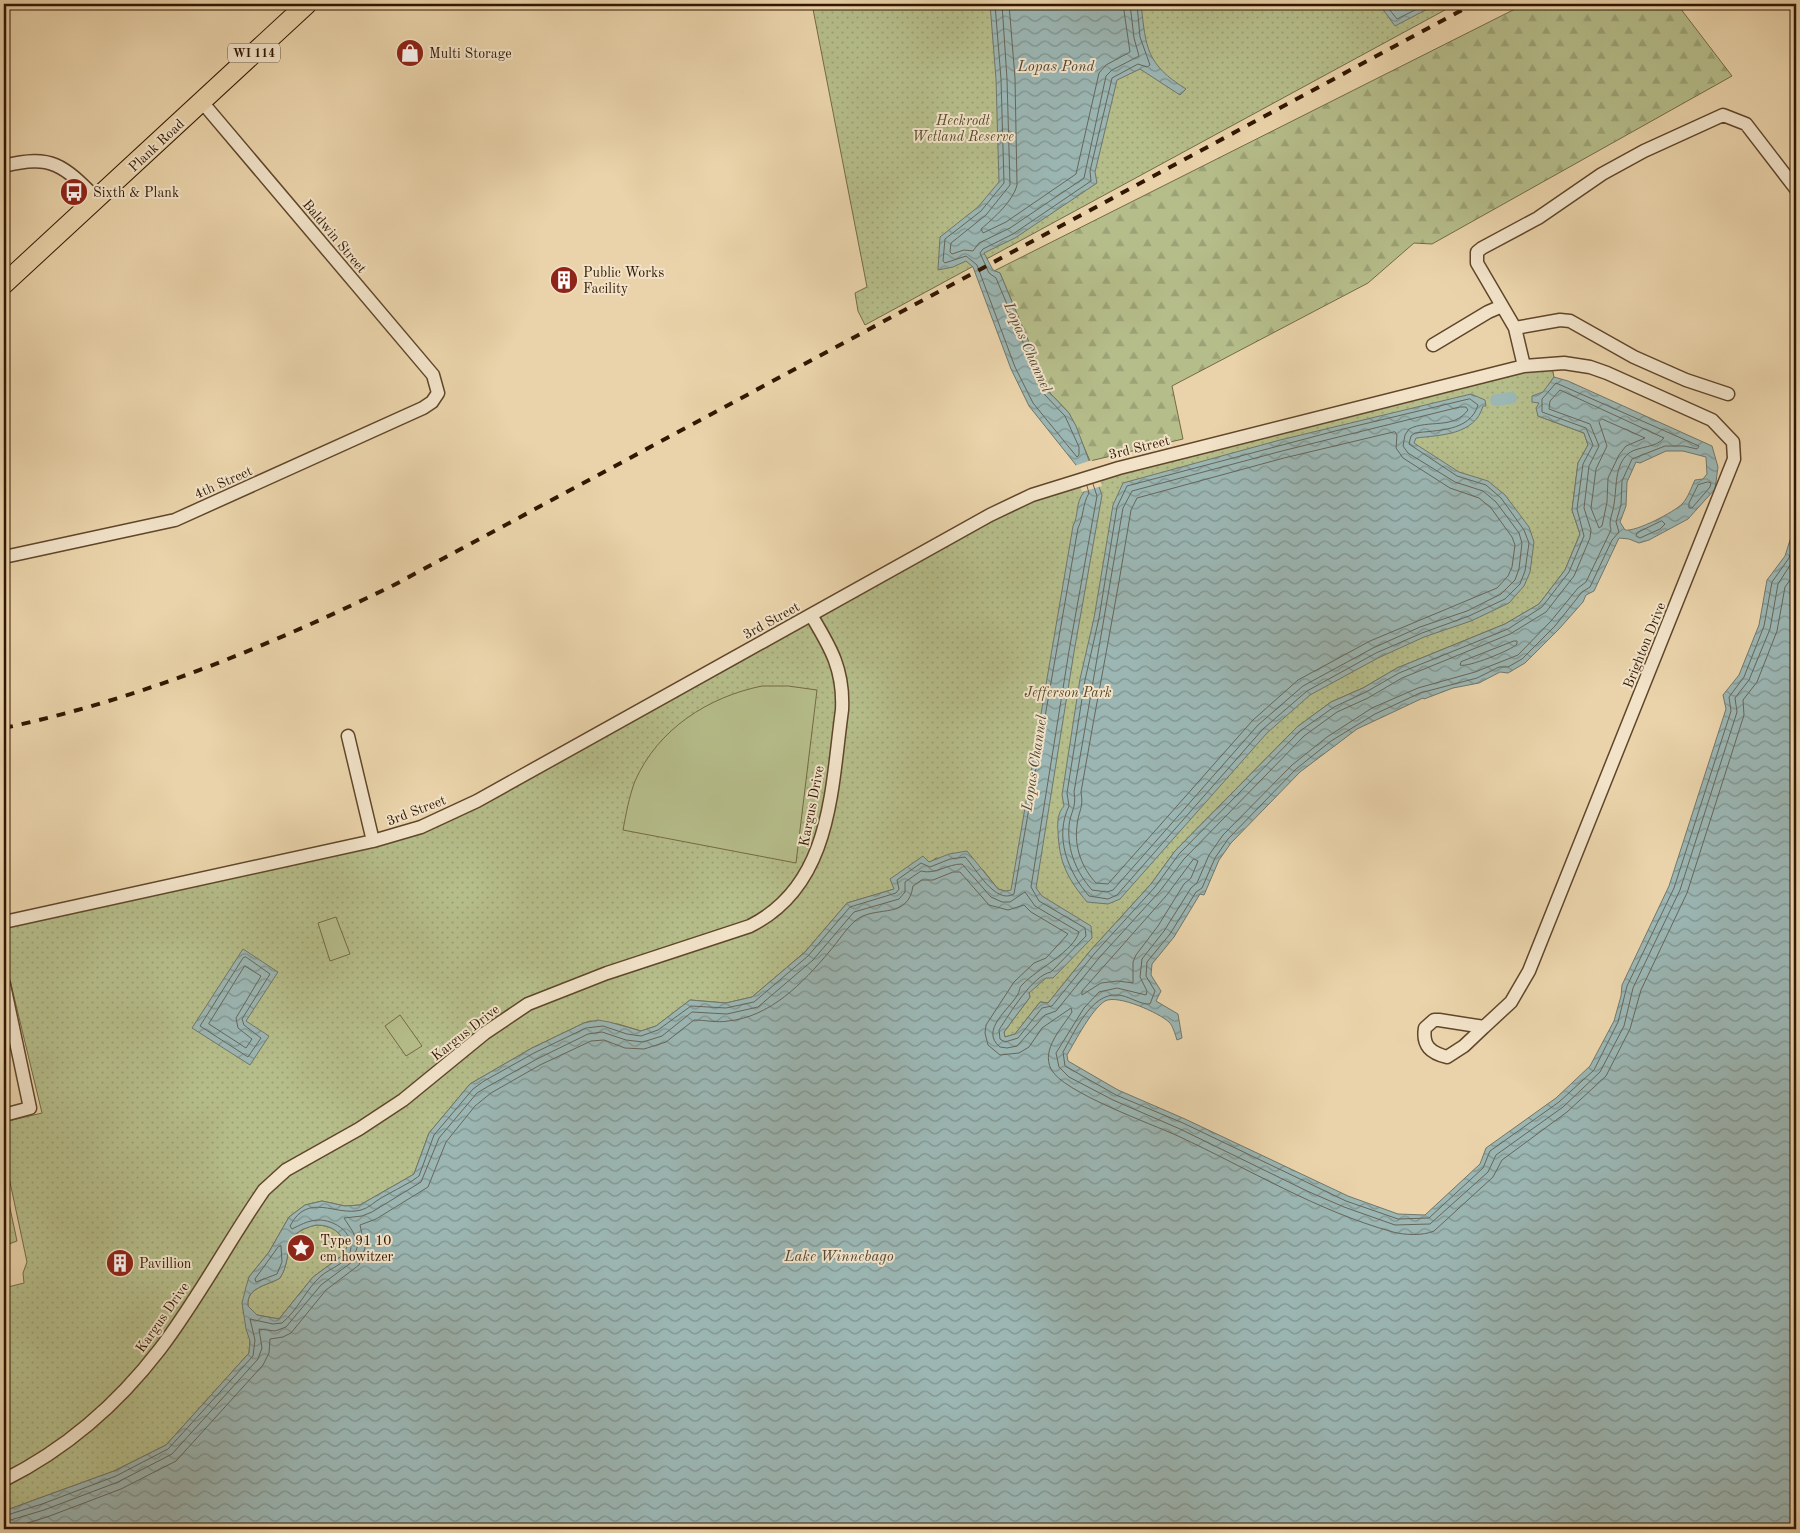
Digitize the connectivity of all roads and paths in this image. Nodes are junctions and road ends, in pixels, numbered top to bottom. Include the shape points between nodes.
1 (306, 4) edge
2 (202, 102) junction
3 (4, 166) edge
4 (1796, 189) edge
5 (97, 199) junction
6 (4, 284) edge
7 (1502, 306) junction
8 (1515, 328) junction
9 (1433, 345) dead end
10 (1560, 362) joint
11 (1524, 366) junction
12 (438, 393) joint
13 (1728, 394) dead end
14 (4, 557) edge
15 (811, 615) junction
16 (348, 736) dead end
17 (373, 841) junction
18 (4, 922) edge
19 (4, 985) edge
20 (1484, 1027) dead end
21 (4, 1115) edge
22 (4, 1480) edge

1 - 2 main road, Plank Road / WI 114
2 - 5 main road, Plank Road / WI 114
2 - 12 street, Baldwin Street via 432,375
3 - 5 street via 25,161 48,162 68,172
4 - 7 street via 1746,124 1722,115 1602,174 1538,218 1477,252 1477,263
5 - 6 main road, Plank Road / WI 114
7 - 8 street
7 - 9 street
8 - 11 street
8 - 13 street via 1560,320 1570,322 1634,357
10 - 11 street, 3rd Street
10 - 20 street, Brighton Drive via 1607,373 1712,420 1733,442 1734,459 1529,971 1511,1002
11 - 15 street, 3rd Street via 1078,479 1032,495
12 - 14 street, 4th Street via 423,408 175,520
15 - 17 street, 3rd Street via 477,801 421,827
15 - 22 street, Kargus Drive via 835,656 843,688 842,710 819,847 807,875 786,903 768,918 718,939 607,973 528,1004 379,1117 286,1170 264,1190 160,1349 131,1384 92,1424 71,1440
16 - 17 street
17 - 18 street, 3rd Street
19 - 21 street via 30,1108

